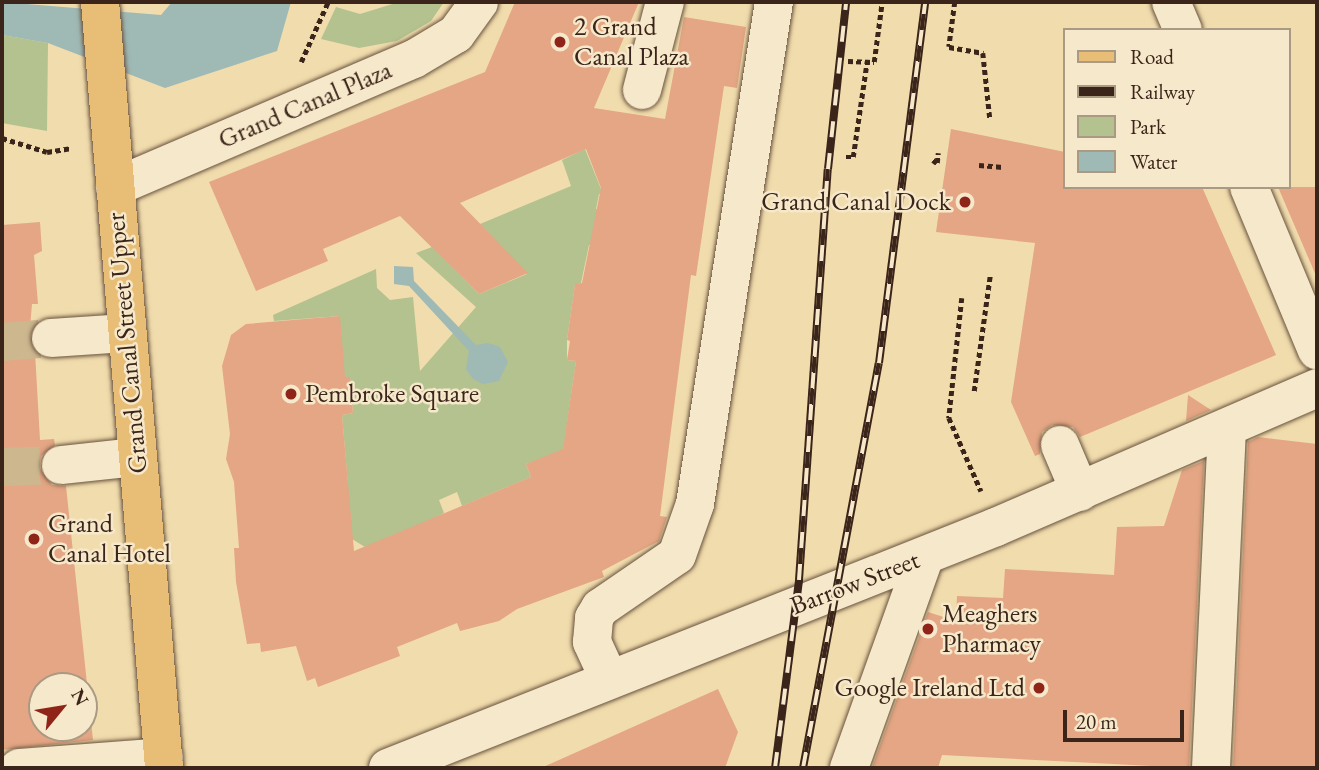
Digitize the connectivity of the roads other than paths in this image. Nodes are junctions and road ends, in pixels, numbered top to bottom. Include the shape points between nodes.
1 (100, 2) edge
2 (479, 2) edge
3 (665, 2) edge
4 (774, 2) edge
5 (1171, 2) edge
6 (1182, 28) edge
7 (642, 90) dead end
8 (115, 187) junction
9 (1250, 189) edge
10 (127, 333) junction
11 (51, 338) tunnel mouth
12 (1317, 351) edge
13 (1317, 388) edge
14 (1227, 429) junction
15 (1060, 445) dead end
16 (136, 457) junction
17 (61, 465) tunnel mouth
18 (1080, 492) junction
19 (925, 556) junction
20 (609, 679) junction
21 (164, 763) edge
22 (19, 768) edge
23 (388, 768) edge
24 (849, 768) edge
25 (1211, 768) edge

1 - 8 main road, Grand Canal Street Upper
2 - 8 street, Grand Canal Plaza via 456,34 414,59
3 - 7 street
4 - 20 street via 693,514 677,555 600,608 594,618 592,642
5 - 6 street
8 - 10 main road, Grand Canal Street Upper
9 - 12 street
10 - 11 street
10 - 16 main road, Grand Canal Street Upper
13 - 14 street, Barrow Street
14 - 18 street, Barrow Street
14 - 25 street
15 - 18 street
16 - 17 street
16 - 21 main road, Grand Canal Street Upper
18 - 19 street, Barrow Street
19 - 20 street, Barrow Street
19 - 24 street
20 - 23 street, Barrow Street
21 - 22 street

